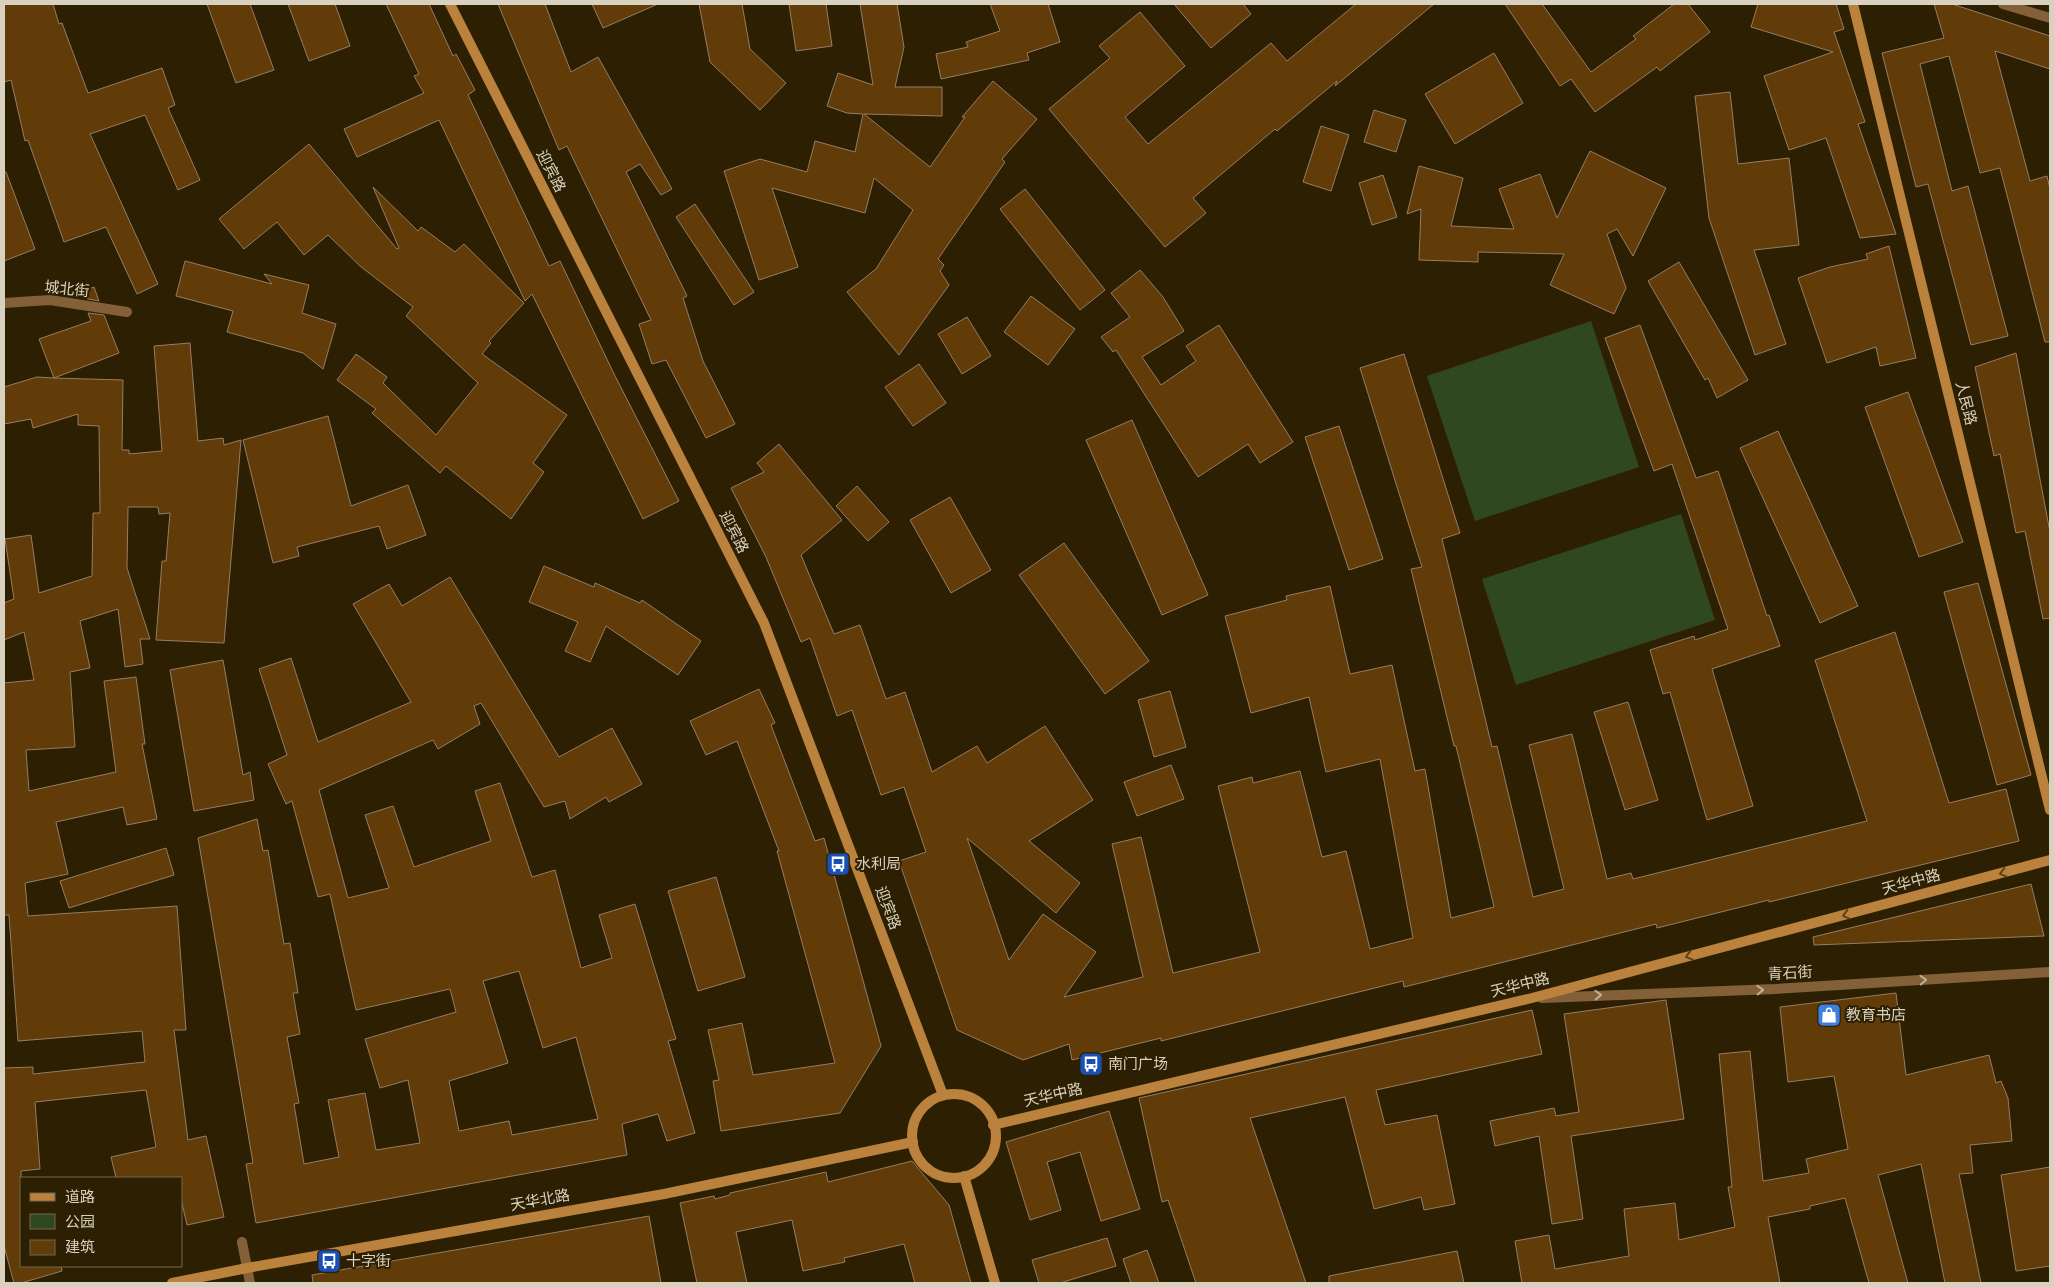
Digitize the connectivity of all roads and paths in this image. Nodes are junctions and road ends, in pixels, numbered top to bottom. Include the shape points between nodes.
1 (450, 4) edge
2 (1853, 4) edge
3 (2003, 4) edge
4 (2050, 18) edge
5 (4, 303) edge
6 (127, 312) dead end
7 (2050, 810) edge
8 (2050, 860) edge
9 (2049, 972) edge
10 (1532, 998) junction
11 (943, 1095) junction
12 (993, 1125) junction
13 (913, 1142) junction
14 (964, 1176) junction
15 (242, 1242) dead end
16 (247, 1268) junction
17 (172, 1283) edge
18 (250, 1283) edge
19 (995, 1283) edge

1 - 11 street, 迎宾路 via 764,623
2 - 7 street, 人民路
3 - 4 street
5 - 6 street, 城北街 via 50,300
8 -> 10 street, 天华中路
10 -> 9 street, 青石街 via 1775,989
10 - 12 street, 天华中路
11 - 12 street via 970,1097 982,1105
11 - 13 street via 920,1110 914,1123
12 - 14 street via 995,1142 990,1156 982,1166
13 - 14 street via 921,1162 932,1171 944,1176
13 - 16 street, 天华北路 via 664,1194
14 - 19 street
15 - 16 street
16 - 17 street, 天华北路
16 - 18 street

